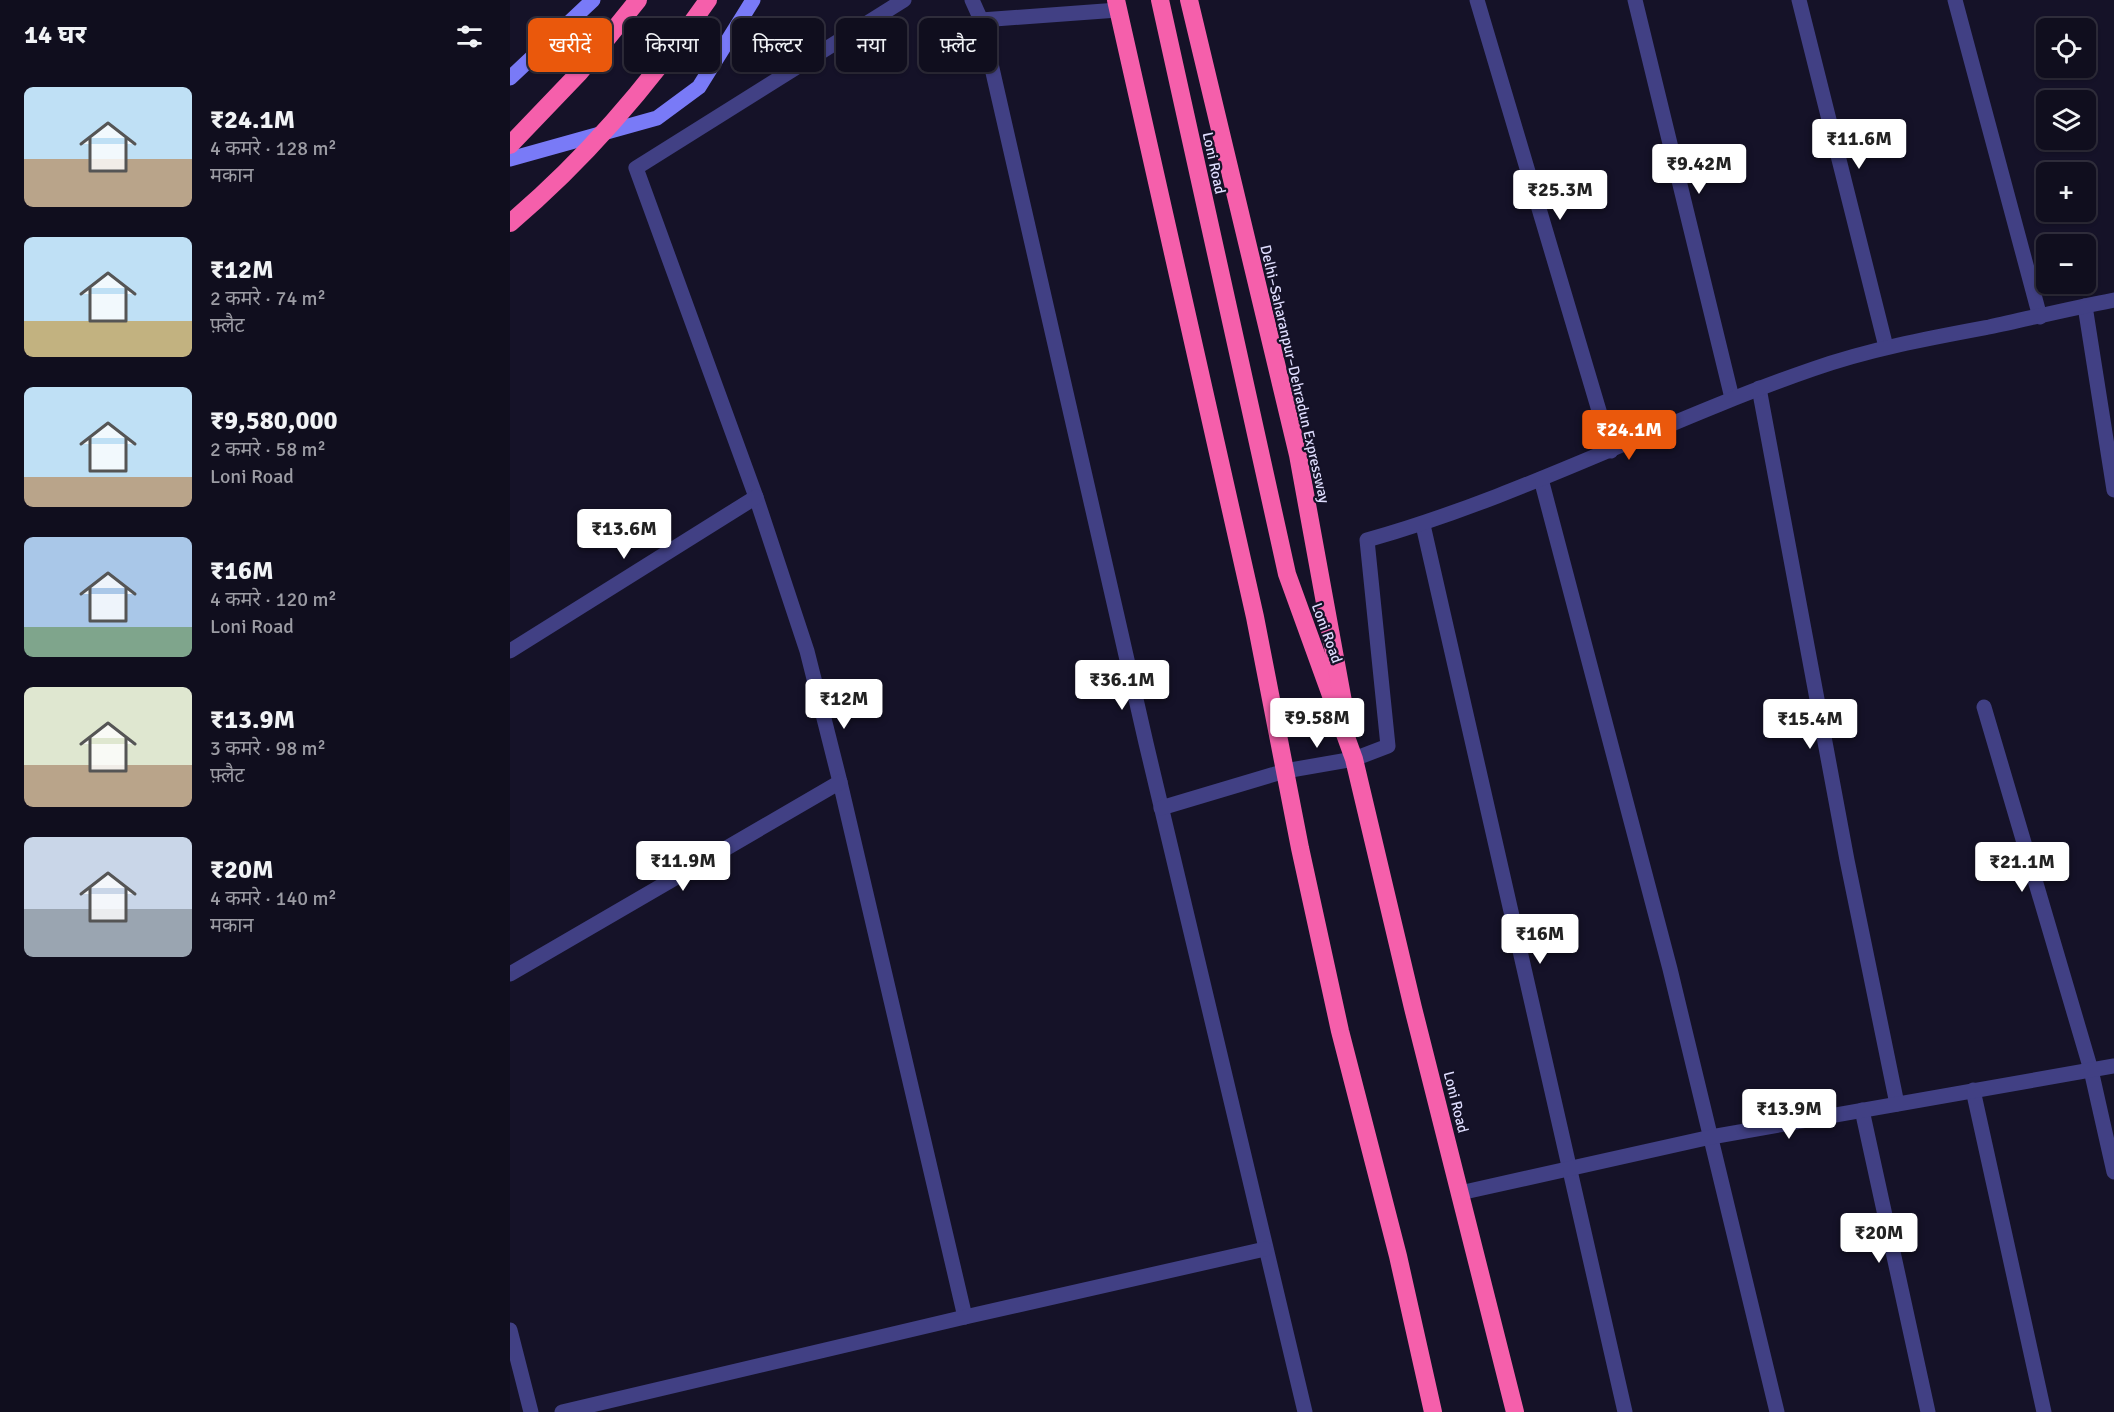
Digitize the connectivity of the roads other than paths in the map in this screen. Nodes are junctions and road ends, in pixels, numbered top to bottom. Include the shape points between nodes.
1 (593, 0) edge
2 (638, 0) edge
3 (708, 0) edge
4 (753, 0) edge
5 (904, 0) edge
6 (972, 0) edge
7 (1160, 0) edge
8 (1189, 0) edge
9 (1477, 0) edge
10 (1635, 0) edge
11 (1799, 0) edge
12 (1955, 0) edge
13 (1117, 5) edge
14 (980, 18) edge
15 (997, 18) edge
16 (993, 72) edge
17 (510, 78) edge
18 (510, 145) edge
19 (510, 159) edge
20 (510, 223) edge
21 (2114, 300) edge
22 (2085, 306) junction
23 (2040, 316) junction
24 (1886, 347) junction
25 (1759, 388) junction
26 (1732, 398) junction
27 (1611, 451) junction
28 (1541, 479) junction
29 (2114, 490) edge
30 (756, 497) junction
31 (1423, 525) junction
32 (510, 651) edge
33 (1984, 707) dead end
34 (1354, 759) junction
35 (1285, 771) junction
36 (840, 782) junction
37 (1161, 808) junction
38 (510, 974) edge
39 (2114, 1066) edge
40 (2091, 1070) junction
41 (1973, 1090) junction
42 (1898, 1104) junction
43 (1862, 1110) junction
44 (1711, 1137) junction
45 (1570, 1169) junction
46 (2114, 1172) edge
47 (1460, 1193) junction
48 (1265, 1249) junction
49 (965, 1317) junction
50 (510, 1330) edge
51 (531, 1412) edge
52 (562, 1412) edge
53 (1305, 1412) edge
54 (1433, 1412) edge
55 (1515, 1412) edge
56 (1625, 1412) edge
57 (1777, 1412) edge
58 (1928, 1412) edge
59 (2044, 1412) edge

1 - 17 street
2 - 18 highway via 579,73
3 - 20 highway via 623,111
4 - 19 street via 699,87 657,118
5 - 30 street via 636,168
6 - 14 street
7 - 34 highway, Loni Road via 1287,574
8 - 34 highway, Delhi–Saharanpur–Dehradun Expressway via 1298,455
9 - 27 street
10 - 26 street
11 - 24 street
12 - 23 street
13 - 15 street
13 - 35 highway via 1255,616
16 - 37 street
21 - 22 street
22 - 23 street
22 - 29 street
23 - 24 street
24 - 25 street
25 - 26 street
25 - 42 street via 1847,860
26 - 27 street
27 - 28 street
28 - 31 street
28 - 44 street
30 - 32 street
30 - 36 street via 807,651
31 - 34 street via 1367,540 1388,746
31 - 45 street
33 - 40 street
34 - 35 street
34 - 47 highway, Loni Road
35 - 37 street
35 - 54 highway via 1340,1031
36 - 38 street
36 - 49 street
37 - 48 street
39 - 40 street
40 - 41 street
40 - 46 street
41 - 42 street
41 - 59 street
42 - 43 street
43 - 44 street
43 - 58 street
44 - 45 street
44 - 57 street
45 - 47 street
45 - 56 street
47 - 55 highway, Loni Road
48 - 49 street
48 - 53 street
49 - 52 street
50 - 51 street

